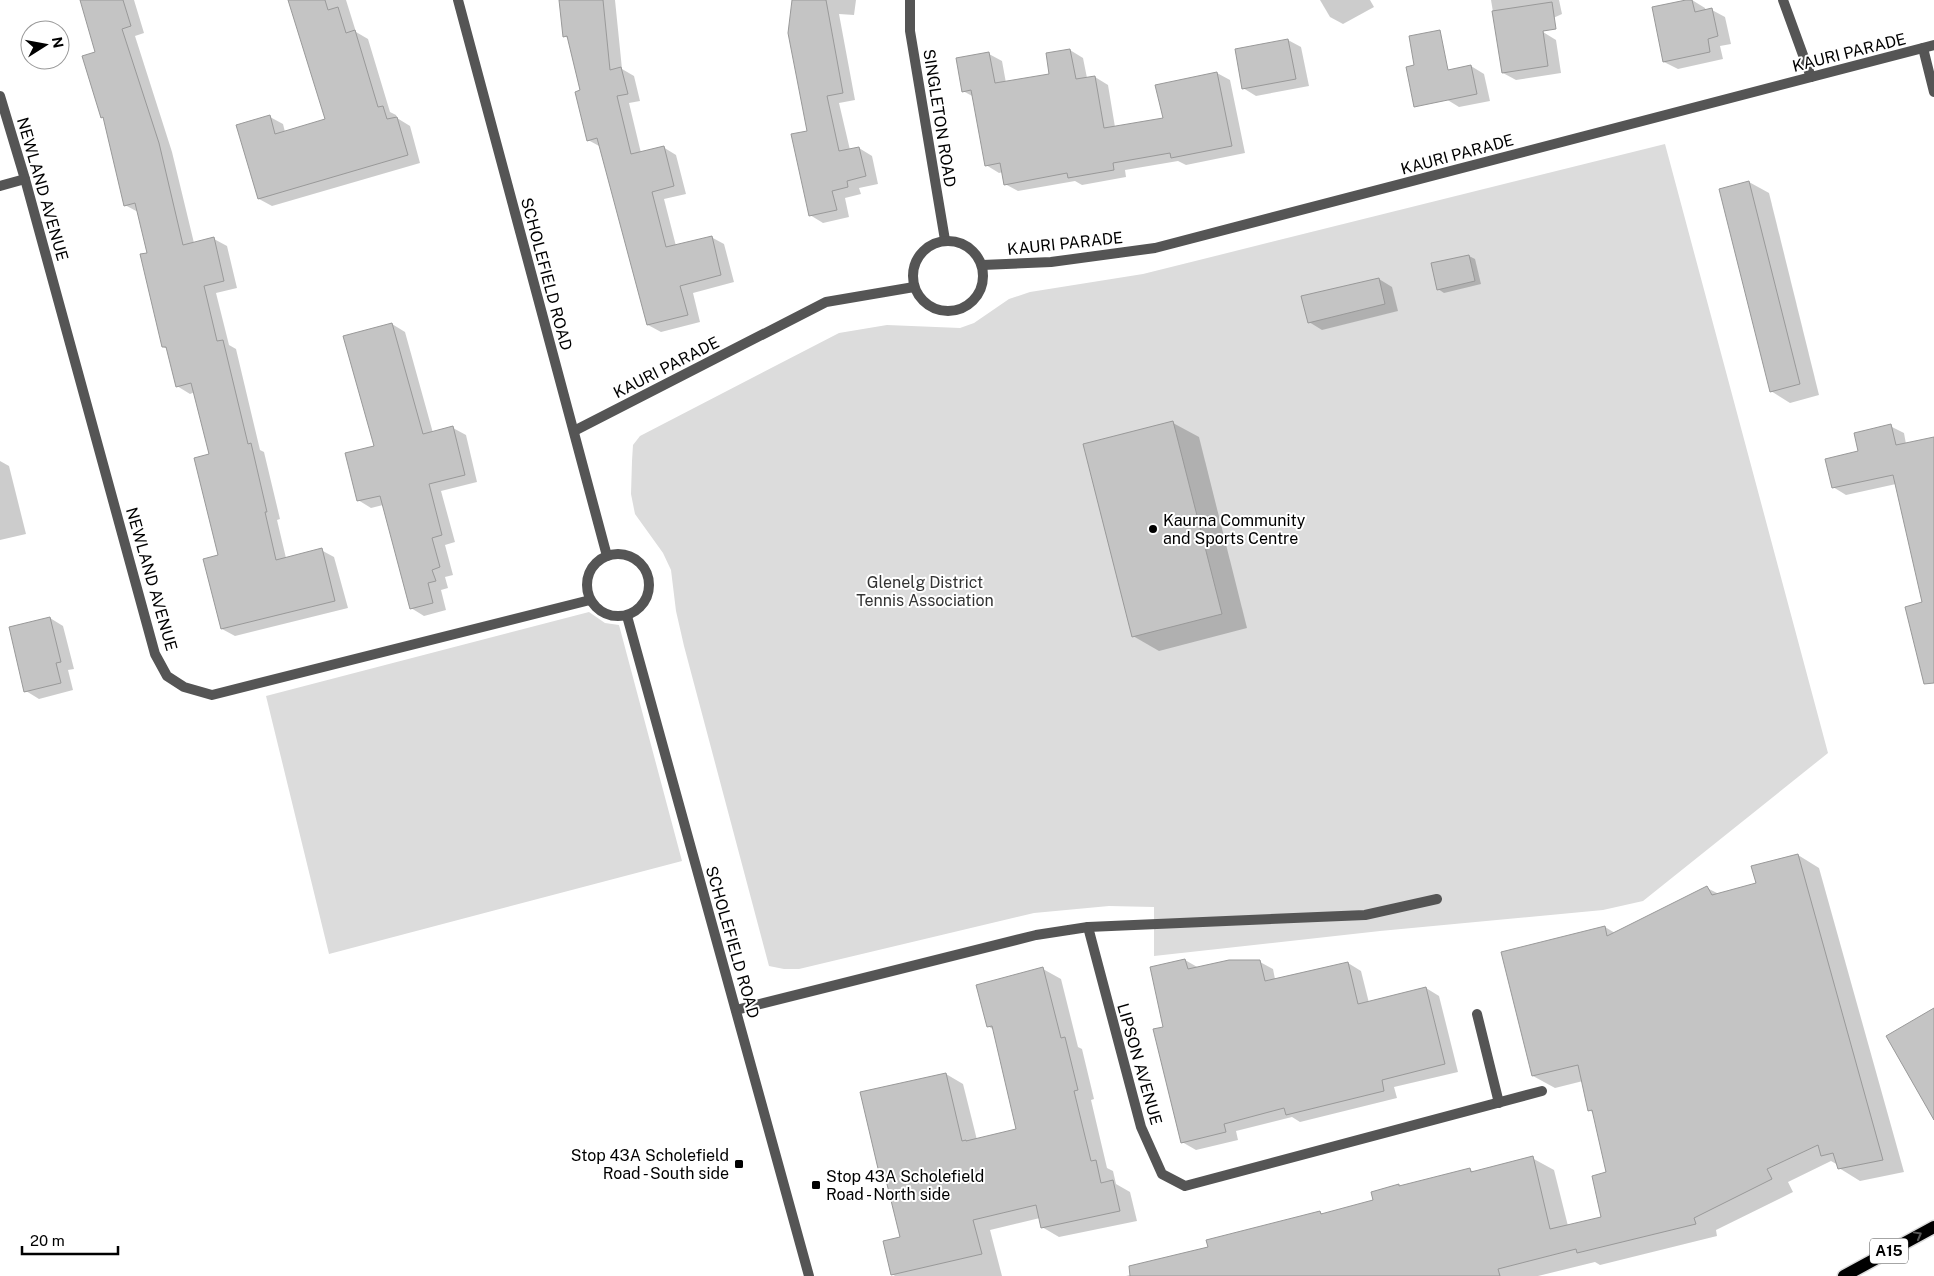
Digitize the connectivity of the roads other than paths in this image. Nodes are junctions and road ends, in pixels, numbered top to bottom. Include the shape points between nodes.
1 (458, 0) edge
2 (910, 0) edge
3 (1783, 0) edge
4 (1934, 45) edge
5 (1923, 48) junction
6 (1811, 77) junction
7 (1934, 92) edge
8 (0, 96) edge
9 (25, 179) junction
10 (0, 186) edge
11 (945, 240) junction
12 (982, 265) junction
13 (914, 287) junction
14 (574, 431) junction
15 (607, 556) junction
16 (590, 600) junction
17 (626, 616) junction
18 (1437, 899) dead end
19 (1088, 927) junction
20 (736, 1010) junction
21 (1477, 1014) dead end
22 (1542, 1091) dead end
23 (1499, 1102) junction
24 (1934, 1227) edge
25 (809, 1276) edge
26 (1844, 1276) edge

1 - 14 street, SCHOLEFIELD ROAD
2 - 11 street, SINGLETON ROAD via 910,31
3 - 6 street
4 - 5 street, KAURI PARADE
5 - 6 street, KAURI PARADE
5 - 7 street
6 - 12 street, KAURI PARADE via 1156,248 1050,262
8 - 9 street, NEWLAND AVENUE
9 - 10 street
9 - 16 street, NEWLAND AVENUE via 155,654 167,676 184,687 212,695
11 - 12 street via 969,246
11 - 13 street via 931,244 915,262
12 - 13 street via 982,289 975,300 961,309 937,310 926,304
13 - 14 street, KAURI PARADE via 826,302
14 - 15 street, SCHOLEFIELD ROAD
15 - 16 street via 592,568 588,578
15 - 17 street via 628,555 638,560 649,578 650,590 646,600 640,609
16 - 17 street via 606,614
17 - 20 street, SCHOLEFIELD ROAD
18 - 19 street via 1365,915
19 - 20 street via 1036,935
19 - 23 street, LIPSON AVENUE via 1140,1127 1162,1174 1185,1186
20 - 25 street, SCHOLEFIELD ROAD
21 - 23 street
22 - 23 street, LIPSON AVENUE
26 -> 24 main road, A15

